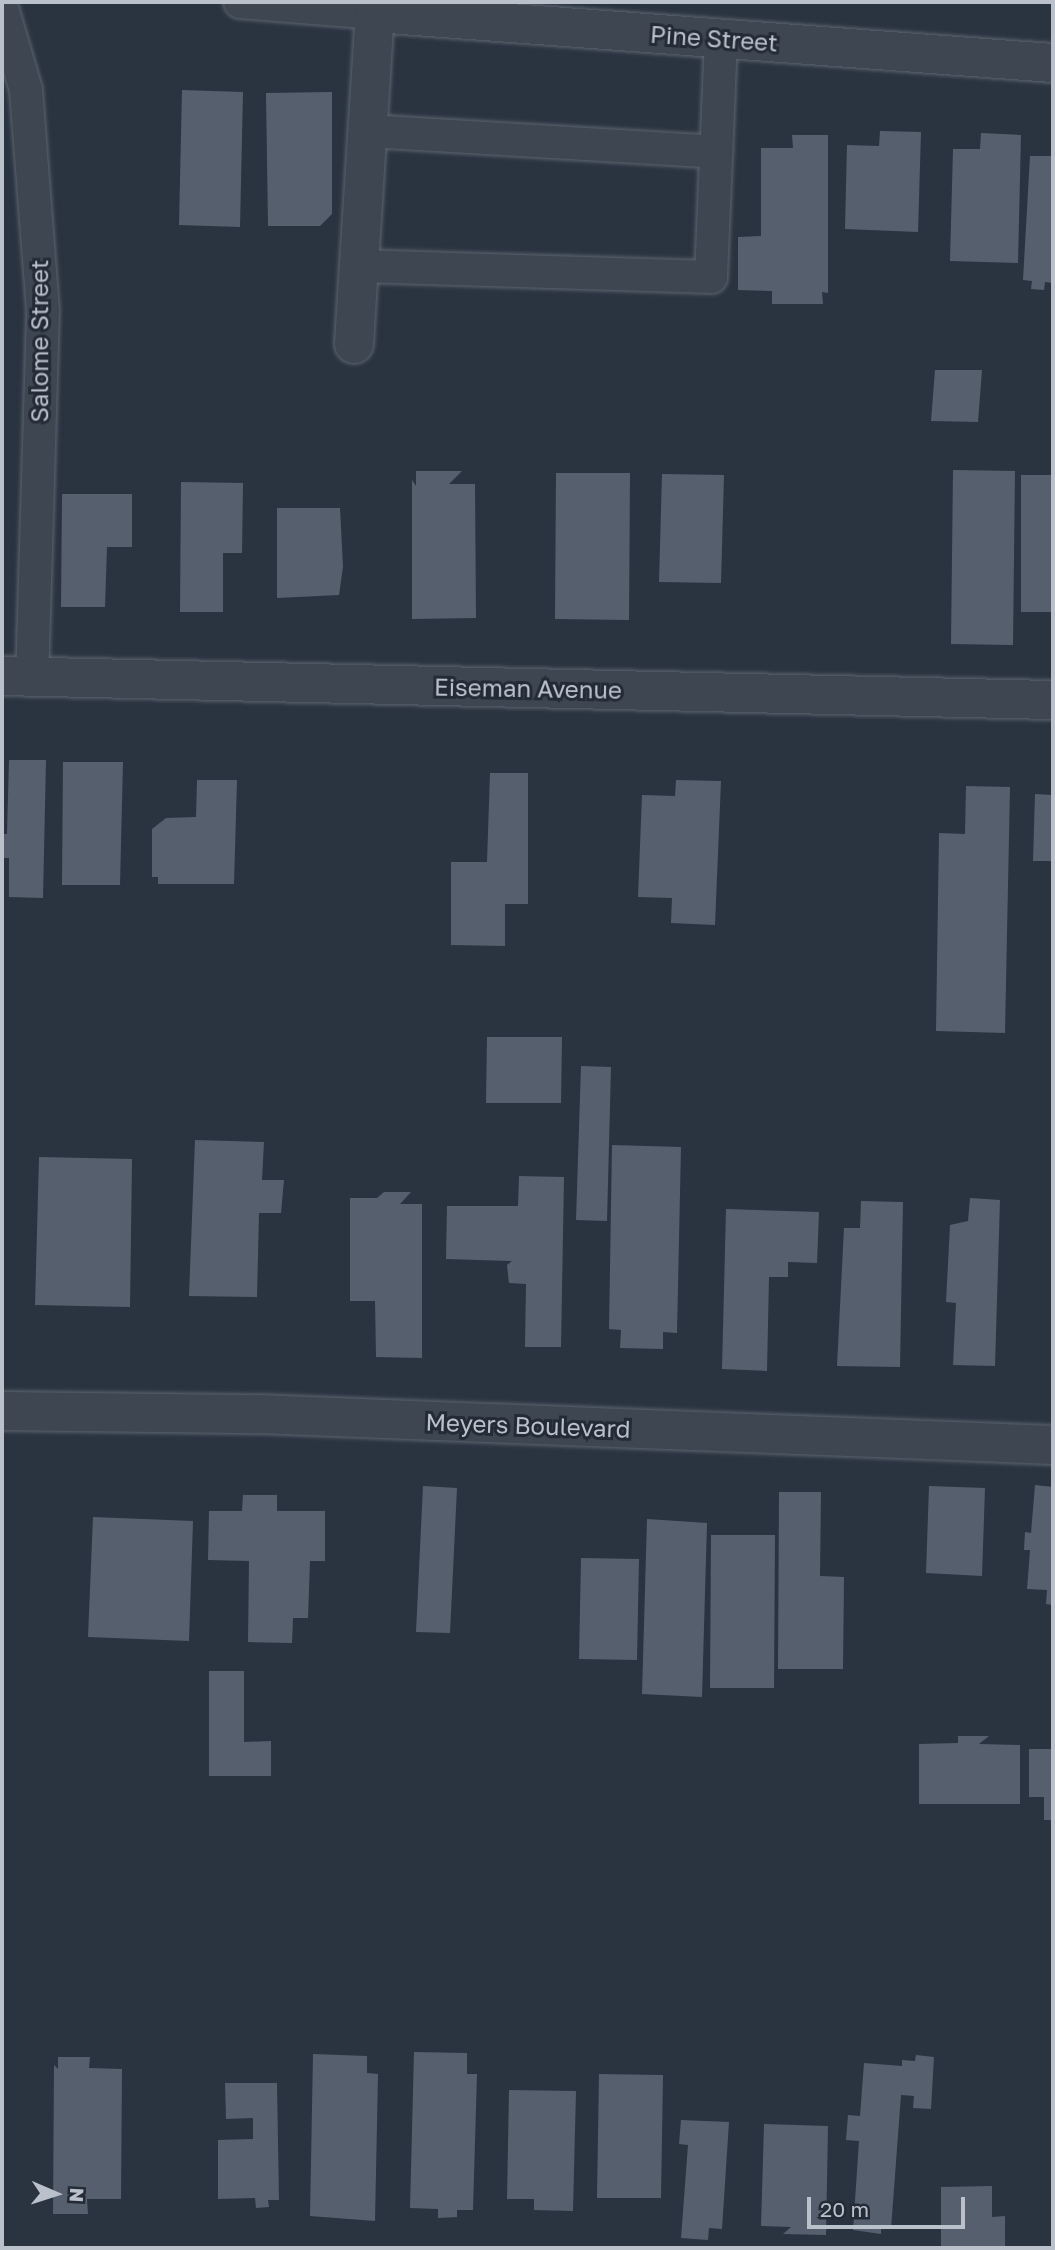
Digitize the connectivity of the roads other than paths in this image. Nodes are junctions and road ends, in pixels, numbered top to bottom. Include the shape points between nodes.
1 (240, 2) edge
2 (378, 7) edge
3 (2, 8) edge
4 (553, 14) edge
5 (721, 38) junction
6 (1053, 63) edge
7 (367, 131) junction
8 (716, 152) junction
9 (359, 266) junction
10 (354, 344) dead end
11 (17, 677) edge
12 (1053, 700) edge
13 (2, 1411) edge
14 (1053, 1445) edge

1 - 2 lane
2 - 4 street, Pine Street
2 - 7 street
3 - 11 lane, Salome Street via 26,90 43,311
4 - 5 street, Pine Street
5 - 6 street, Pine Street
5 - 8 lane
7 - 8 lane
7 - 9 street
8 - 9 lane via 711,277
9 - 10 street
11 - 12 street, Eiseman Avenue
13 - 14 street, Meyers Boulevard via 258,1414

